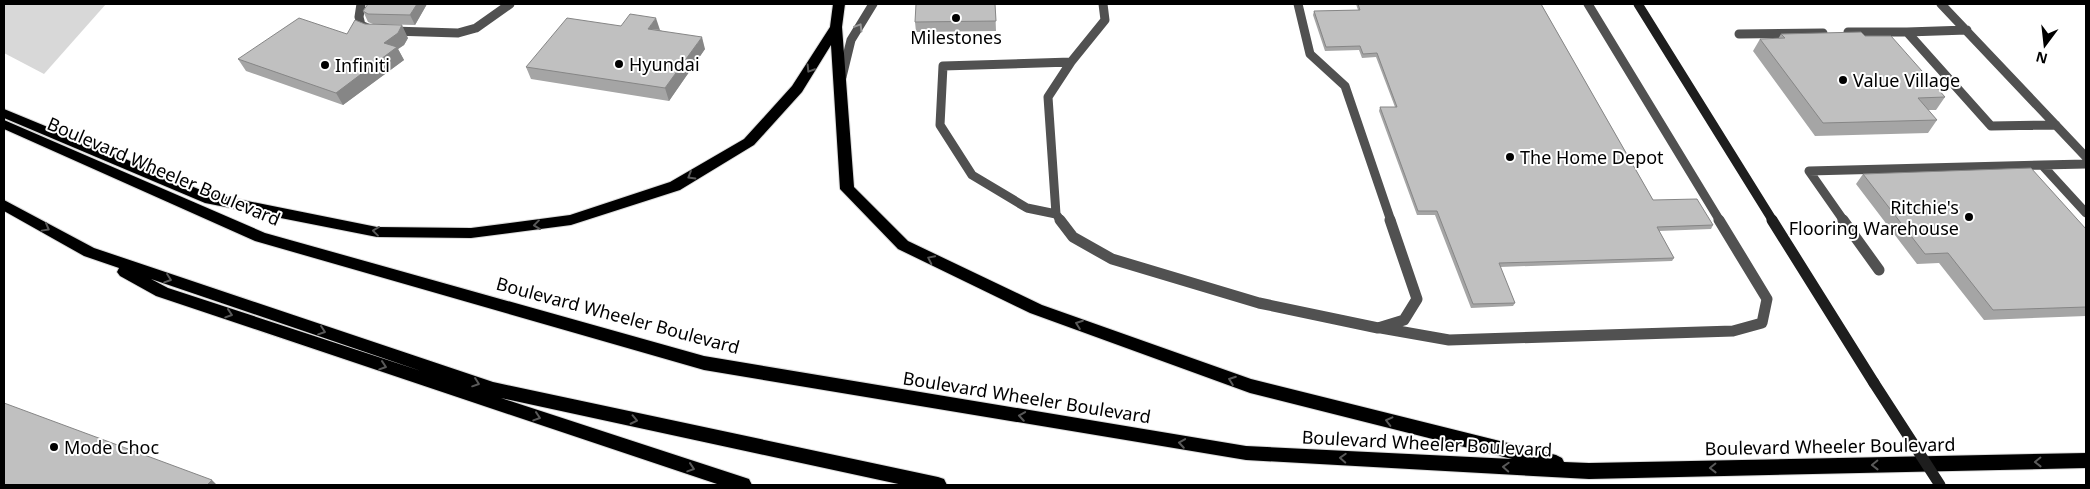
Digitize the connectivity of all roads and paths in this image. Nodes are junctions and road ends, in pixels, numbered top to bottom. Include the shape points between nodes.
1 (361, 4) edge
2 (510, 4) edge
3 (839, 4) edge
4 (873, 4) edge
5 (1103, 4) edge
6 (1298, 4) edge
7 (1588, 4) edge
8 (1638, 4) edge
9 (1941, 4) edge
10 (836, 27) junction
11 (1966, 30) junction
12 (1907, 32) junction
13 (1828, 33) edge
14 (1838, 33) edge
15 (1739, 34) dead end
16 (1071, 62) junction
17 (840, 85) junction
18 (4, 113) edge
19 (4, 124) edge
20 (2056, 125) junction
21 (2086, 157) edge
22 (2086, 164) edge
23 (2042, 165) junction
24 (4, 205) edge
25 (1056, 214) junction
26 (2086, 214) edge
27 (89, 252) junction
28 (1880, 270) dead end
29 (1378, 328) junction
30 (2086, 461) edge
31 (1589, 471) junction
32 (742, 485) edge
33 (938, 485) edge
34 (1940, 485) edge

1 - 2 lane via 361,25 372,30 458,33 476,28
3 - 10 highway
17 -> 4 lane via 851,40
5 - 16 lane via 1104,20
6 - 29 lane via 1310,54 1345,86 1417,299 1404,320
7 - 29 lane via 1767,300 1762,323 1733,331 1449,340
8 - 34 main road, bridge
9 - 11 lane
10 - 17 highway
10 -> 18 highway via 797,89 749,142 675,186 571,220 471,233 377,232 205,198
11 - 12 lane
11 - 20 lane
12 - 14 lane
12 - 20 lane via 1991,126
13 - 15 lane
16 - 25 lane via 1048,97
16 - 25 lane via 943,66 940,125 972,175 1027,208
31 -> 17 highway via 1250,386 1036,309 903,245 847,189
31 -> 19 highway, Boulevard Wheeler Boulevard via 1246,453 704,363 260,236
20 - 21 lane
22 - 23 lane
23 - 26 lane
23 - 28 lane via 1810,171
24 -> 27 highway
25 - 29 lane via 1073,236 1112,259 1259,303
27 -> 32 highway via 162,292
27 -> 33 highway via 493,389
30 -> 31 highway, Boulevard Wheeler Boulevard

